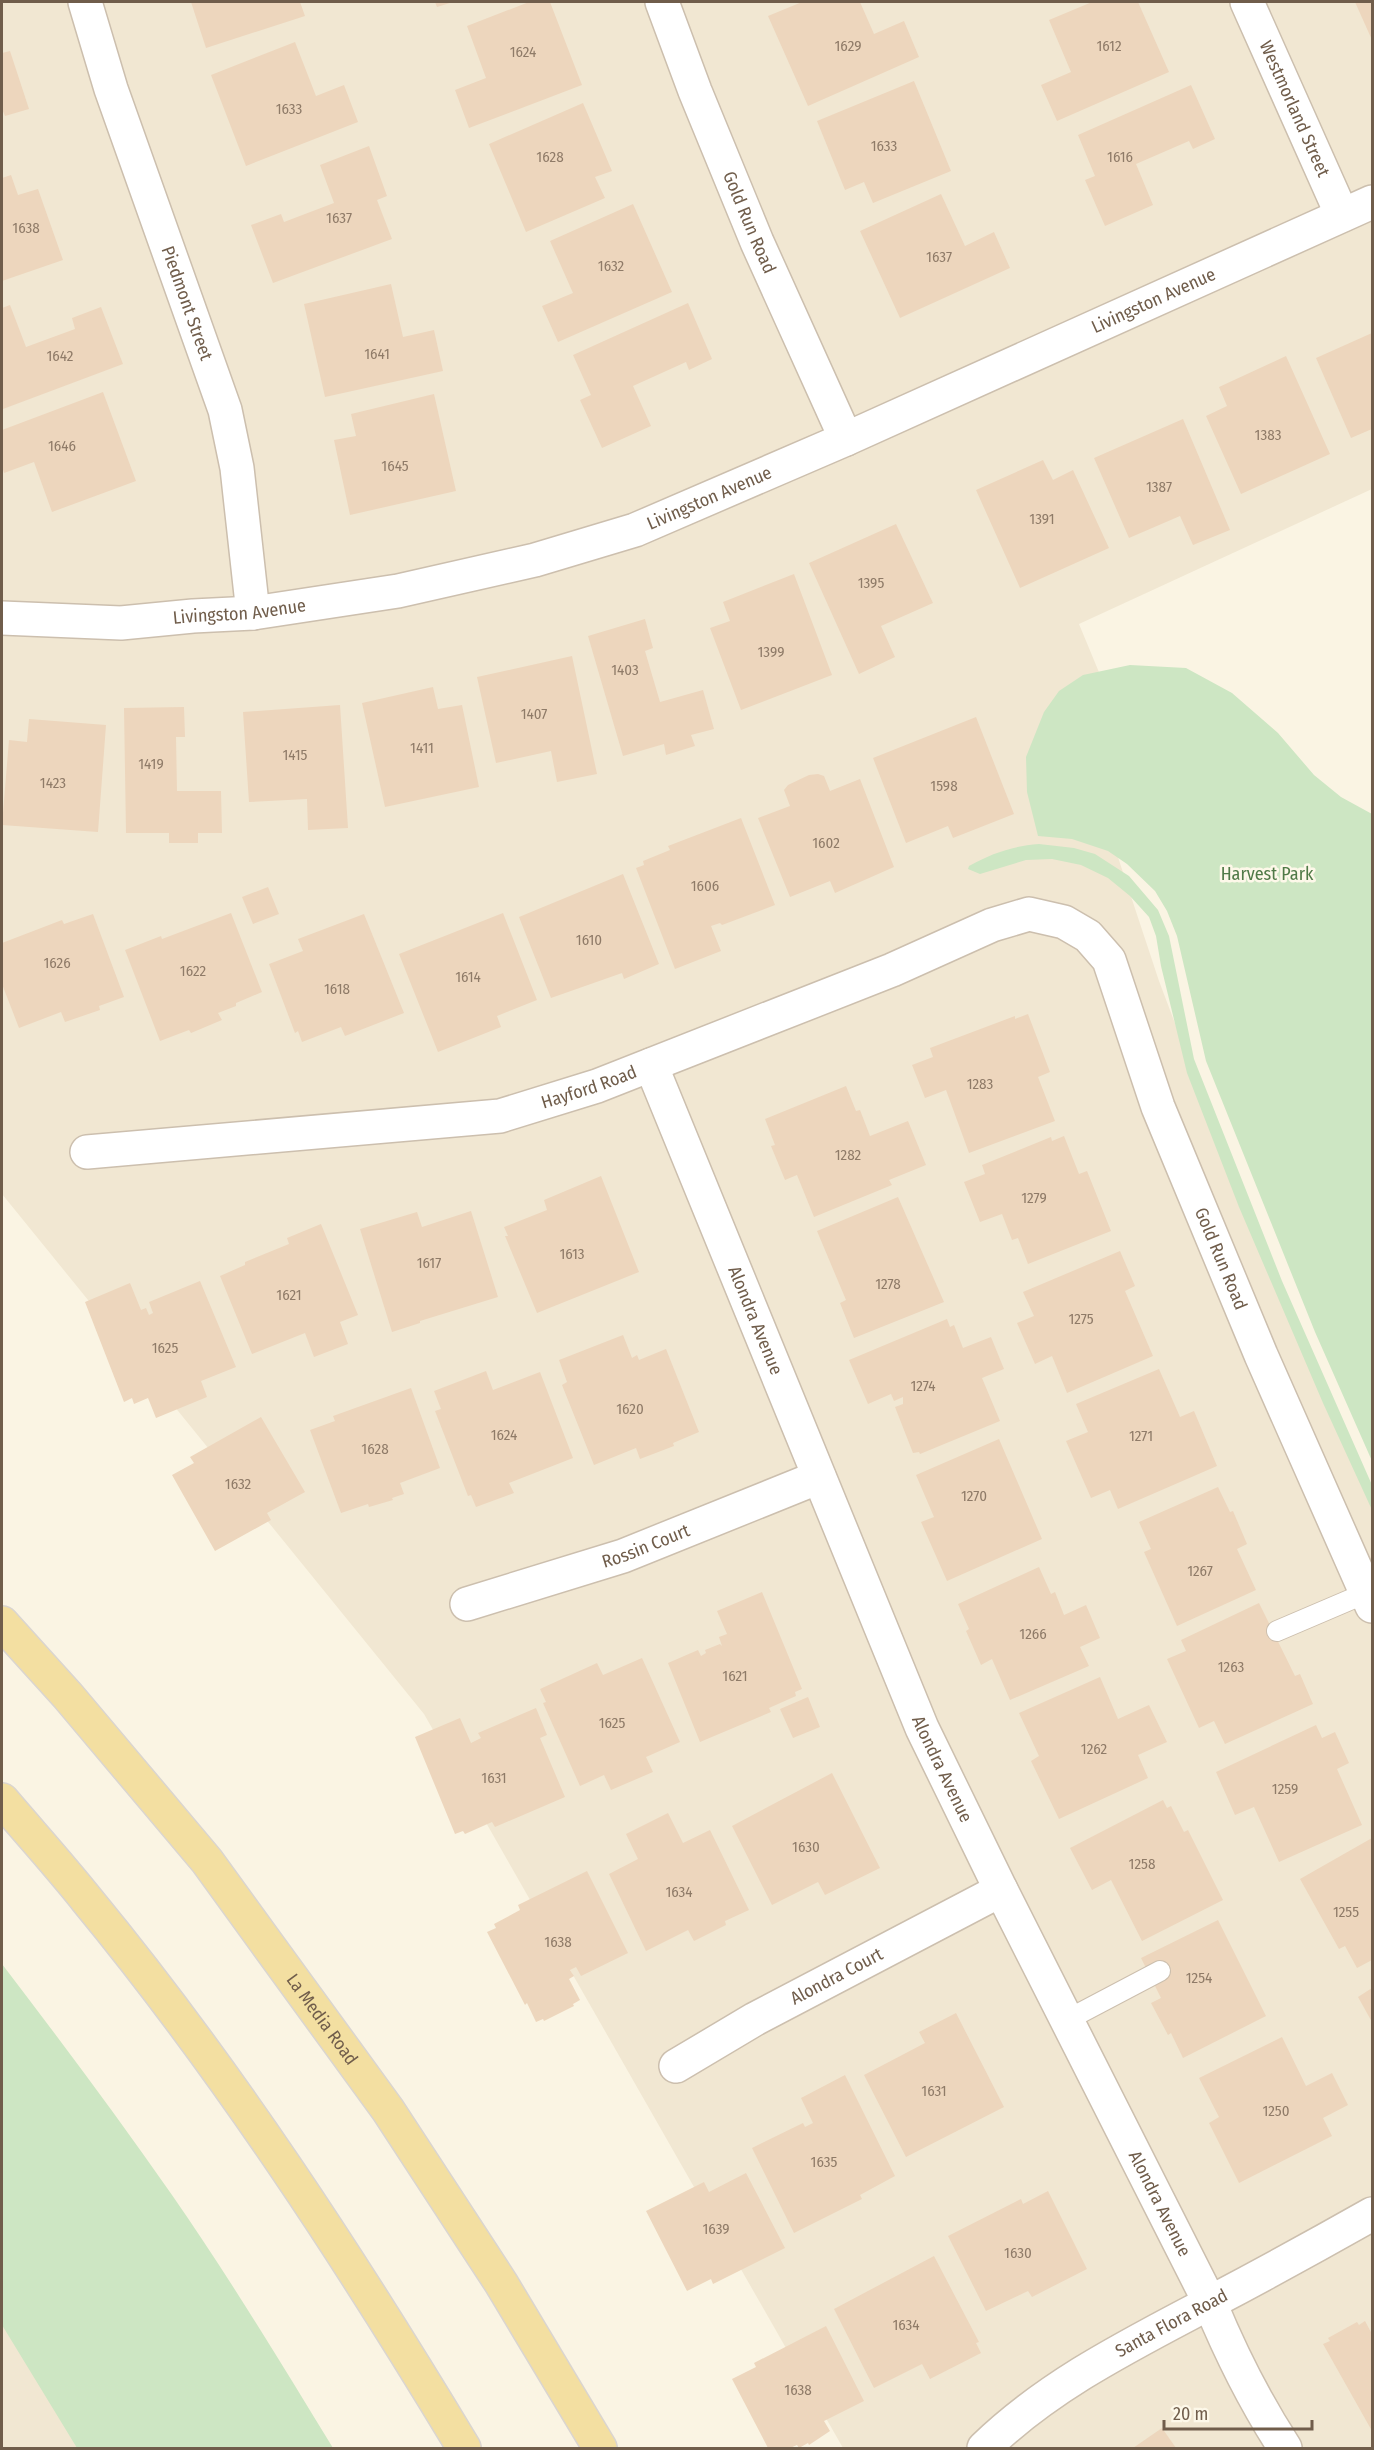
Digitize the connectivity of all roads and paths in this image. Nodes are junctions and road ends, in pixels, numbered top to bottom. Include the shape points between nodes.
1 (85, 2) edge
2 (662, 2) edge
3 (1247, 2) edge
4 (1372, 202) edge
5 (1342, 215) junction
6 (846, 439) junction
7 (253, 613) junction
8 (2, 618) edge
9 (1064, 922) joint
10 (651, 1065) junction
11 (87, 1152) dead end
12 (819, 1476) junction
13 (1369, 1600) edge
14 (467, 1604) dead end
15 (2, 1623) edge
16 (1277, 1631) dead end
17 (2, 1800) edge
18 (1001, 1890) junction
19 (1160, 1971) dead end
20 (1067, 2020) junction
21 (676, 2066) dead end
22 (1372, 2214) edge
23 (1210, 2303) junction
24 (464, 2448) edge
25 (600, 2448) edge
26 (984, 2448) edge
27 (1285, 2448) edge

1 - 7 street, Piedmont Street via 111,89 225,410 237,468
2 - 6 street, Gold Run Road via 757,242
3 - 5 street, Westmorland Street
4 - 5 street, Livingston Avenue
5 - 6 street, Livingston Avenue
6 - 7 street, Livingston Avenue via 635,530 535,560 398,591
7 - 8 street, Livingston Avenue via 121,623
9 - 10 street, Hayford Road via 1029,914 992,925 892,970
9 - 13 street, Gold Run Road via 1089,936 1109,960 1158,1107 1256,1344
10 - 11 street, Hayford Road via 500,1116
10 - 12 street, Alondra Avenue
12 - 14 street, Rossin Court via 623,1556
12 - 18 street, Alondra Avenue via 922,1728
13 - 16 lane
15 - 25 main road, La Media Road via 207,1861 272,1950 400,2129 501,2283
17 - 24 main road via 88,1900 300,2187
18 - 20 street, Alondra Avenue
18 - 21 street, Alondra Court via 755,2019
19 - 20 lane
20 - 23 street, Alondra Avenue
22 - 23 street, Santa Flora Road
23 - 26 street, Santa Flora Road via 1141,2337 1062,2385
23 - 27 street, Alondra Avenue via 1232,2357

